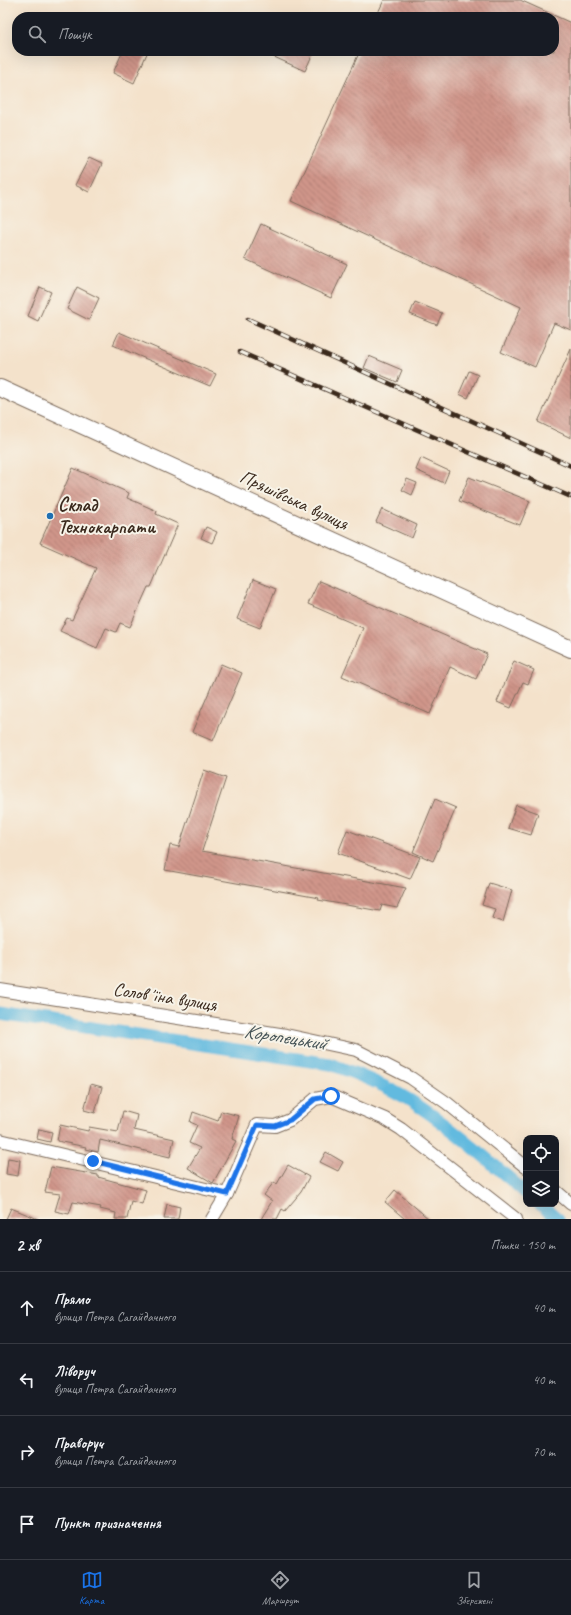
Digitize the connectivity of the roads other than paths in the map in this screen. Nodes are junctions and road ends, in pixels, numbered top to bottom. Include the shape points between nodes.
1 (0, 388) edge
2 (571, 649) edge
3 (0, 990) edge
4 (0, 1140) edge
5 (523, 1165) edge
6 (227, 1194) junction
7 (559, 1194) edge
8 (571, 1204) edge
9 (212, 1219) edge
10 (516, 1219) edge

1 - 2 main road, Пряшівська вулиця
3 - 5 street, Соловʼїна вулиця via 278,1033 356,1050 411,1078 447,1103
4 - 6 street
6 - 9 street
6 - 10 street via 257,1125 275,1126 290,1120 315,1099 331,1096 390,1122
7 - 8 street

